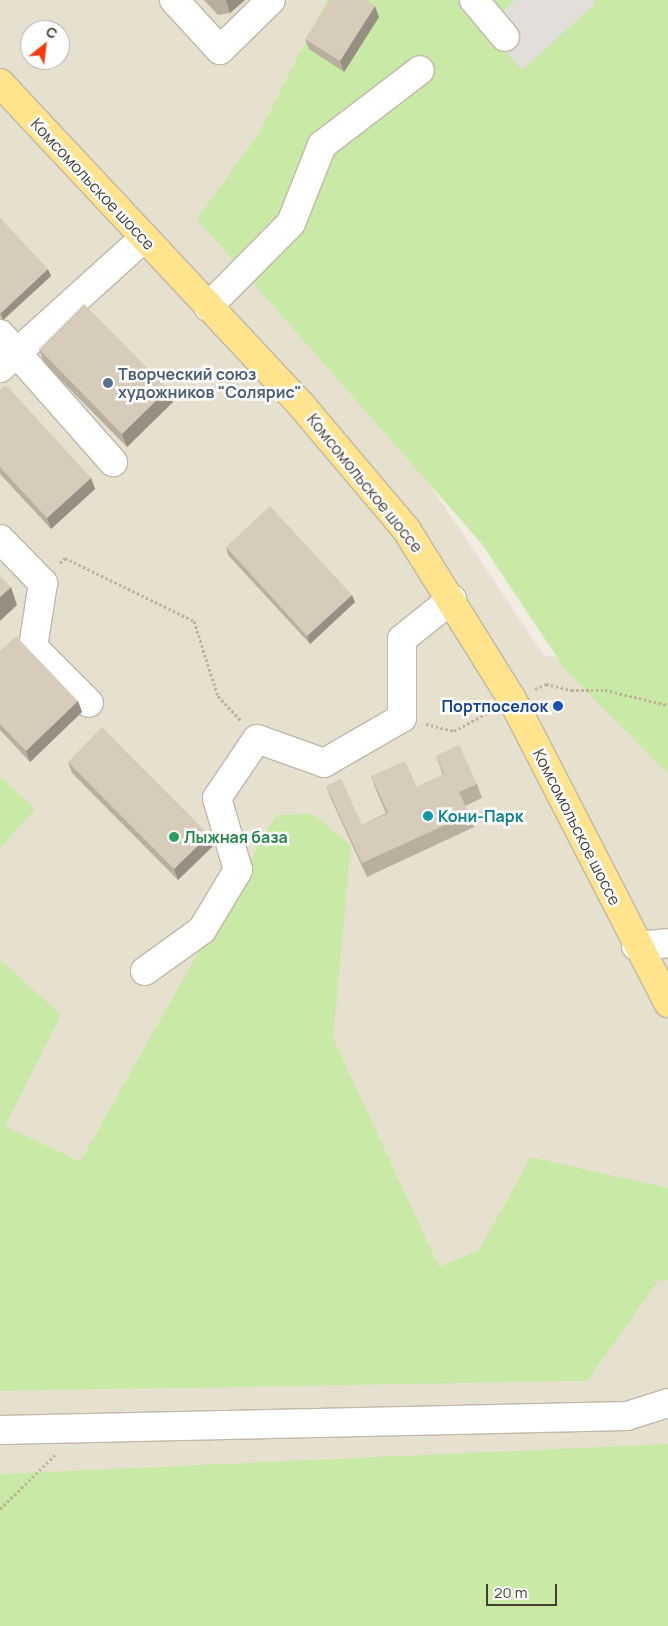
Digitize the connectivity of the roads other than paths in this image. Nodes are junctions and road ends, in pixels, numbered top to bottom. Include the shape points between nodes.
1 (174, 0) edge
2 (271, 0) edge
3 (474, 0) edge
4 (505, 37) dead end
5 (420, 70) dead end
6 (0, 82) edge
7 (143, 239) junction
8 (208, 307) junction
9 (6, 351) edge
10 (113, 462) dead end
11 (0, 538) edge
12 (452, 599) junction
13 (89, 703) dead end
14 (668, 943) edge
15 (636, 946) junction
16 (145, 971) dead end
17 (668, 1002) edge
18 (668, 1403) edge
19 (0, 1430) edge

1 - 2 street via 220,50
3 - 4 street
5 - 8 street via 322,145 291,223
6 - 7 main road, Комсомольское шоссе
7 - 8 main road, Комсомольское шоссе
7 - 9 street
8 - 12 main road, Комсомольское шоссе via 302,406 406,529
9 - 10 street
11 - 13 street via 43,583 33,647
12 - 15 main road, Комсомольское шоссе via 512,699
12 - 16 street via 402,640 402,718 324,763 257,739 217,798 238,870 202,930
14 - 15 street
15 - 17 main road, Комсомольское шоссе
18 - 19 street via 627,1416

